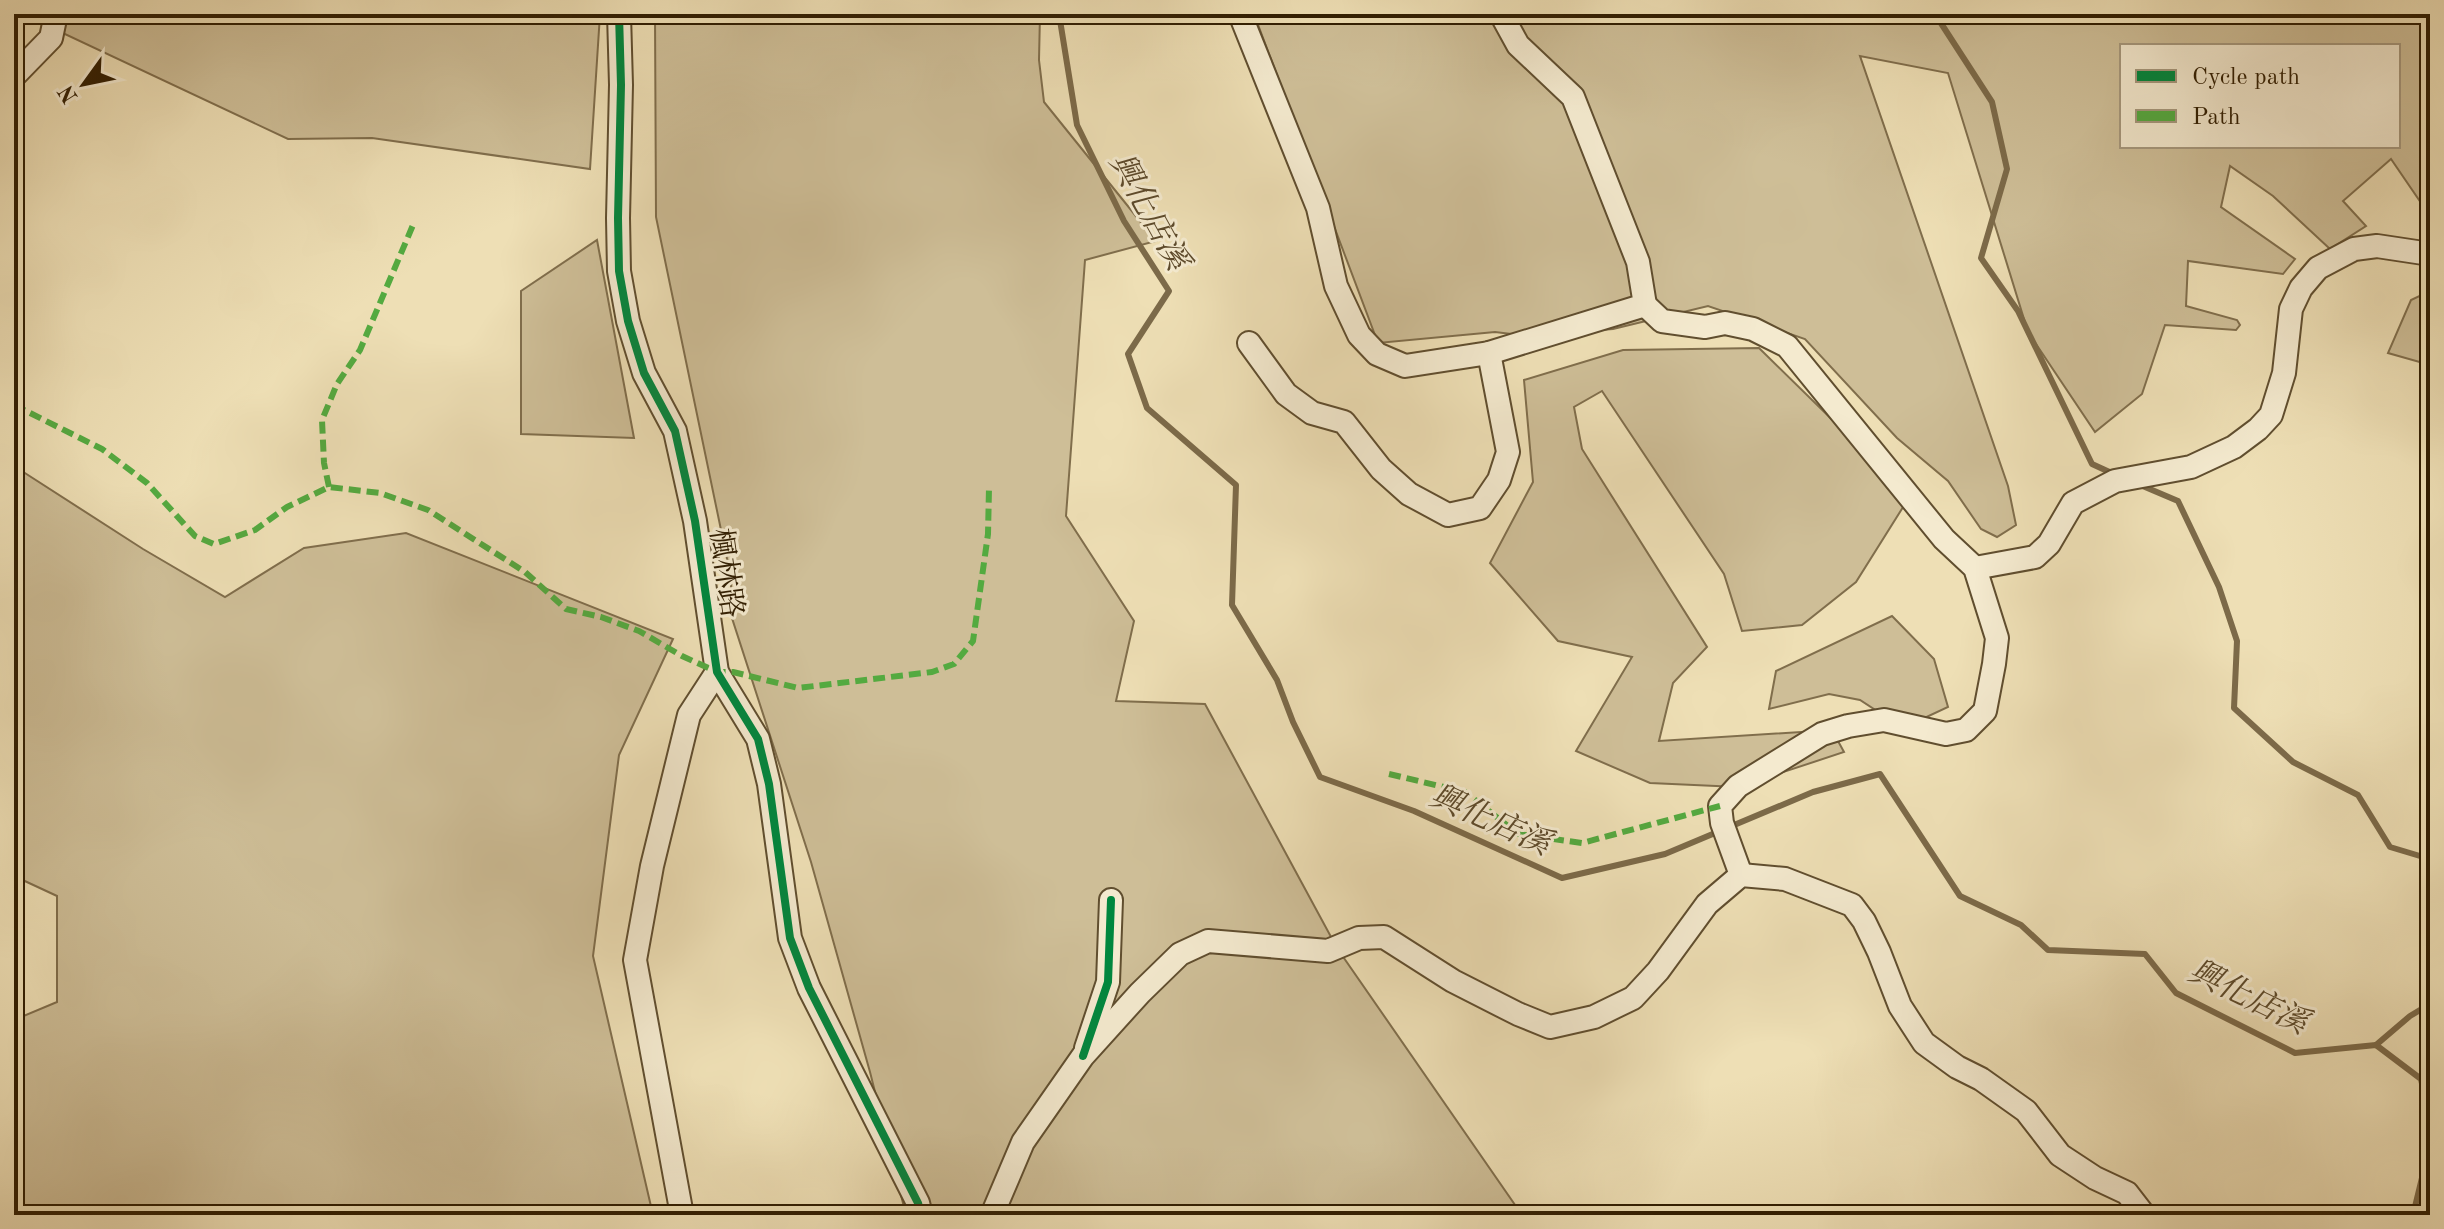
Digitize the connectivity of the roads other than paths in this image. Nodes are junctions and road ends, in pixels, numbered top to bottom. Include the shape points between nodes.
1 (56, 14) edge
2 (619, 14) edge
3 (1240, 14) edge
4 (1501, 14) edge
5 (14, 76) edge
6 (2430, 254) edge
7 (1645, 305) junction
8 (1249, 343) dead end
9 (1489, 353) junction
10 (1975, 568) junction
11 (717, 672) junction
12 (1741, 875) junction
13 (1111, 900) dead end
14 (1083, 1056) junction
15 (682, 1215) edge
16 (921, 1215) edge
17 (992, 1215) edge
18 (2144, 1215) edge

1 - 5 street via 51,38
2 - 11 street, 楓林路 via 619,271 644,373 675,431 695,521
3 - 9 street via 1318,208 1336,286 1359,335 1377,354 1405,366
4 - 7 street via 1518,45 1573,97 1638,262
6 - 10 street via 2377,246 2354,249 2318,268 2291,309 2284,373 2271,415 2258,429 2191,467 2115,481 2073,503 2035,557
7 - 9 street
7 - 10 street via 1662,321 1705,327 1725,323 1753,329 1787,346 1944,539
8 - 9 street via 1286,394 1312,413 1344,422 1381,469 1409,494 1448,515 1480,508 1499,480 1508,452
10 - 12 street via 1997,638 1985,711 1966,730 1946,734 1884,720 1848,726 1822,734 1738,786 1720,806
11 - 15 street via 689,715 635,960
11 - 16 street, 楓林路 via 758,739 790,938 809,988 877,1116
12 - 14 street via 1707,904 1633,998 1594,1017 1550,1027 1453,981 1384,937 1359,938 1328,951 1208,941 1180,954
12 - 18 street via 1785,879 1852,905 1879,952 1900,1006 1924,1043 2026,1111 2060,1155 2127,1193
13 - 14 street via 1108,982
14 - 17 street via 1023,1142

